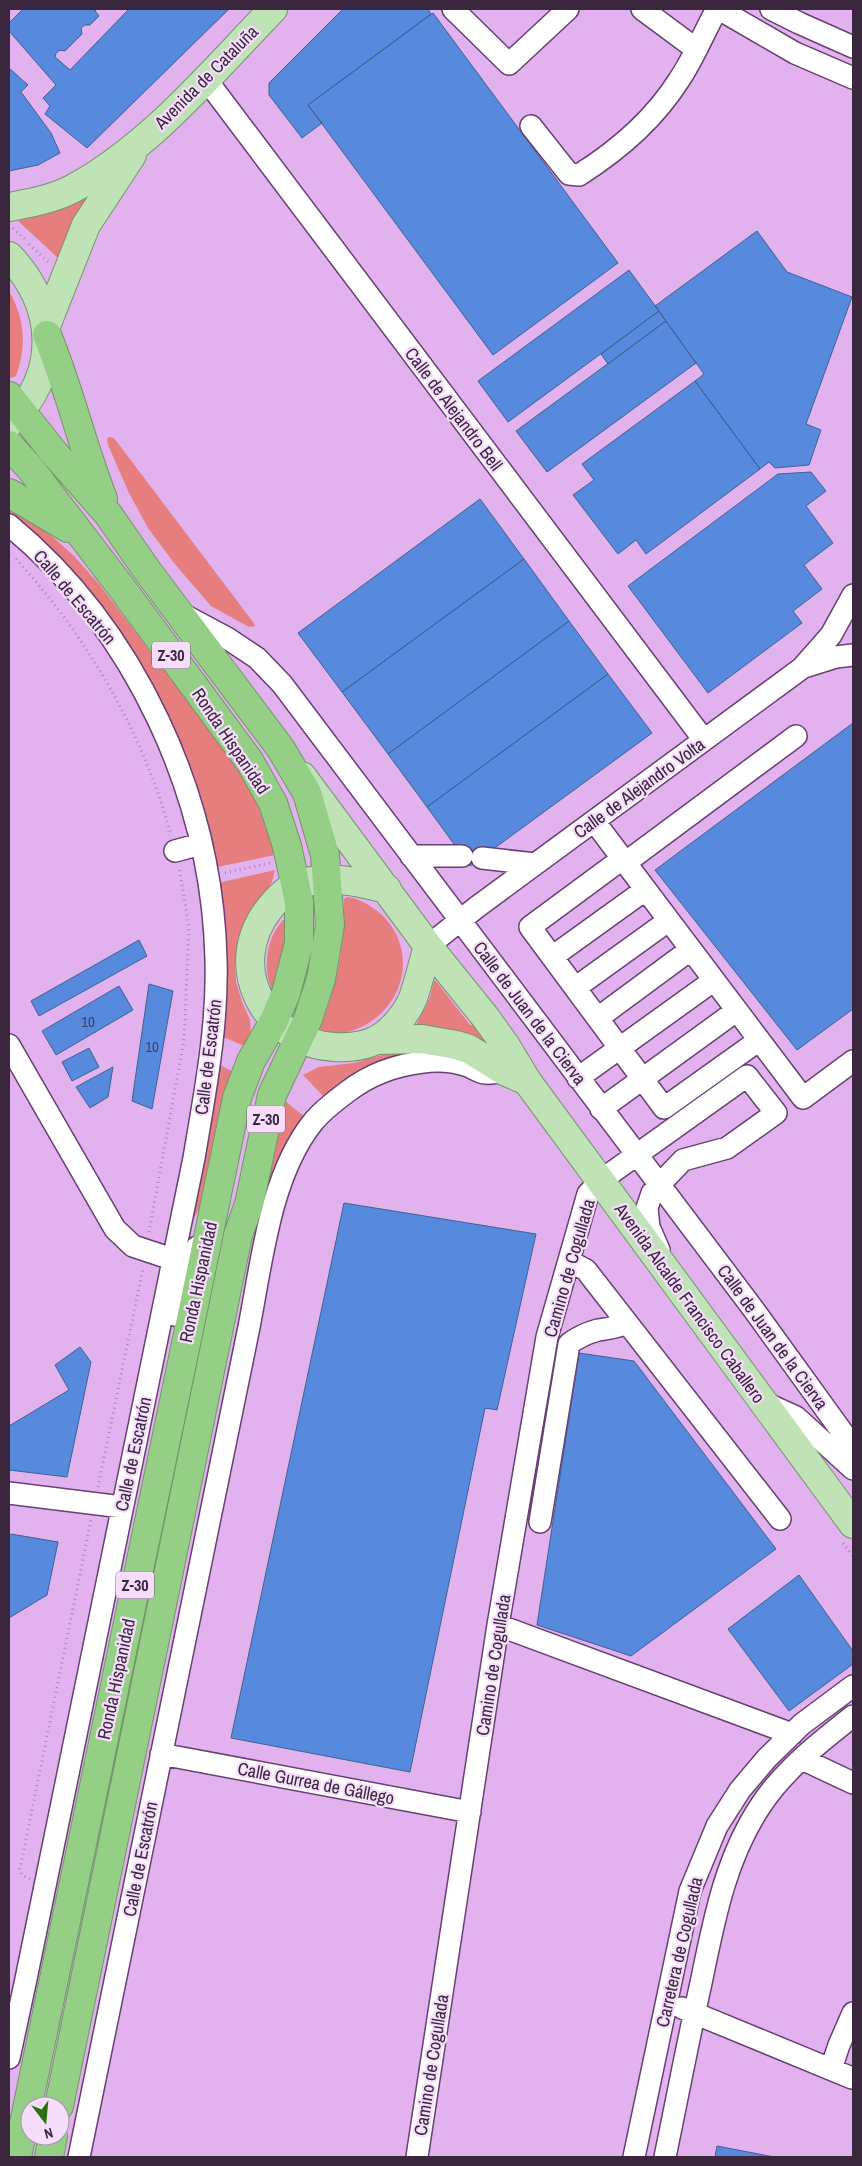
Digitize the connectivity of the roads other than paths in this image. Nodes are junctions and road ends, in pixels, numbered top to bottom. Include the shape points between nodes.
1 (273, 9) edge
2 (453, 9) edge
3 (568, 9) edge
4 (642, 9) edge
5 (718, 9) edge
6 (771, 9) edge
7 (853, 47) edge
8 (696, 49) junction
9 (205, 78) junction
10 (853, 78) edge
11 (531, 126) dead end
12 (138, 146) junction
13 (9, 207) edge
14 (9, 256) edge
15 (47, 330) junction
16 (13, 410) edge
17 (9, 445) edge
18 (9, 493) edge
19 (108, 514) junction
20 (9, 525) edge
21 (81, 536) junction
22 (853, 595) edge
23 (177, 611) junction
24 (853, 655) edge
25 (802, 668) junction
26 (796, 736) dead end
27 (704, 740) junction
28 (281, 748) junction
29 (594, 821) junction
30 (201, 844) junction
31 (175, 850) road end
32 (411, 856) junction
33 (624, 861) junction
34 (535, 864) junction
35 (328, 880) junction
36 (296, 885) junction
37 (387, 889) junction
38 (645, 890) junction
39 (469, 914) junction
40 (668, 921) junction
41 (428, 946) junction
42 (690, 950) junction
43 (552, 957) junction
44 (713, 981) junction
45 (575, 988) junction
46 (736, 1011) junction
47 (598, 1018) junction
48 (274, 1021) junction
49 (299, 1039) junction
50 (376, 1040) junction
51 (758, 1040) junction
52 (9, 1045) edge
53 (620, 1047) junction
54 (853, 1061) edge
55 (516, 1076) junction
56 (578, 1078) junction
57 (643, 1078) junction
58 (601, 1108) junction
59 (636, 1156) junction
60 (600, 1182) junction
61 (658, 1186) junction
62 (215, 1200) junction
63 (249, 1204) junction
64 (172, 1259) junction
65 (569, 1261) junction
66 (668, 1273) junction
67 (626, 1323) junction
68 (249, 1327) junction
69 (763, 1402) junction
70 (853, 1447) edge
71 (131, 1468) junction
72 (853, 1469) edge
73 (9, 1493) edge
74 (122, 1508) junction
75 (780, 1519) dead end
76 (540, 1522) dead end
77 (853, 1524) edge
78 (195, 1595) junction
79 (102, 1610) junction
80 (498, 1625) junction
81 (853, 1686) edge
82 (853, 1716) edge
83 (792, 1734) junction
84 (161, 1754) junction
85 (802, 1759) junction
86 (853, 1783) edge
87 (470, 1812) junction
88 (113, 1847) junction
89 (75, 1875) junction
90 (18, 1983) edge
91 (666, 2002) junction
92 (694, 2012) junction
93 (853, 2016) edge
94 (9, 2058) edge
95 (831, 2070) junction
96 (852, 2078) dead end
97 (61, 2096) edge
98 (17, 2157) edge
99 (80, 2157) edge
100 (417, 2157) edge
101 (634, 2157) edge
102 (665, 2157) edge

1 - 9 main road, Avenida de Cataluña
2 - 3 street via 509,64
4 - 8 street
5 - 8 street
5 - 10 street via 795,53
6 - 7 street
8 - 11 street via 680,79 655,111 579,175 569,174
9 - 12 main road, Avenida de Cataluña
9 - 27 street, Calle de Alejandro Bell
12 - 13 main road, Avenida de Cataluña via 74,188
12 - 15 main road, Avenida de Cataluña via 86,225
14 - 15 main road, Avenida de Cataluña via 34,287
15 - 16 main road, Avenida de Cataluña via 42,375 34,394
15 - 19 highway
16 - 19 highway, Ronda Hispanidad / Z-30
17 - 21 highway, Ronda Hispanidad / Z-30
18 - 21 highway
19 - 23 highway, Ronda Hispanidad / Z-30
20 - 30 street, Calle de Escatrón via 50,563 92,612 122,655 166,737
21 - 36 highway, Ronda Hispanidad / Z-30 via 250,762 273,803
22 - 25 street, Calle de Alejandro Volta via 830,635
23 - 28 highway, Ronda Hispanidad / Z-30
23 - 32 street, Calle de Juan de la Cierva via 227,638 264,664
24 - 25 street, Calle de Alejandro Volta
25 - 27 street, Calle de Alejandro Volta
26 - 33 street
27 - 29 street, Calle de Alejandro Volta
28 - 35 highway, Ronda Hispanidad / Z-30 via 306,793 325,855
28 - 37 main road, Ronda Hispanidad
29 - 33 street
29 - 34 street, Calle de Alejandro Volta
30 - 31 street
30 - 64 street, Calle de Escatrón via 214,923 213,1044 194,1158
32 - 34 street via 472,857
32 - 39 street, Calle de Juan de la Cierva via 442,899
33 - 38 street
33 - 43 street via 530,927
34 - 39 street, Calle de Alejandro Volta
35 - 36 main road
35 - 37 main road via 360,882
35 - 49 highway, Ronda Hispanidad / Z-30 via 330,925 325,962 317,996
36 - 48 highway, Ronda Hispanidad / Z-30 via 300,920 298,943 286,993
36 - 48 main road via 273,903 252,941 253,984
37 - 41 main road, Ronda Hispanidad
38 - 40 street
38 - 43 street
39 - 41 street, Calle de Alejandro Volta
39 - 56 street, Calle de Juan de la Cierva
40 - 42 street
40 - 45 street
41 - 50 main road via 408,1007
41 - 55 main road, Avenida Alcalde Francisco Caballero via 506,1046
42 - 44 street
42 - 47 street
43 - 45 street
44 - 46 street
44 - 53 street
45 - 47 street
46 - 51 street
46 - 57 street
47 - 53 street
48 - 49 main road
48 - 62 highway, Ronda Hispanidad / Z-30 via 251,1061 237,1098
49 - 50 main road via 341,1047
49 - 63 highway, Ronda Hispanidad / Z-30 via 272,1094
50 - 55 main road, Avenida Alcalde Francisco Caballero via 422,1039 456,1045 483,1056
51 - 54 street via 803,1098
51 - 57 street via 664,1108
52 - 64 street via 115,1229 133,1246
53 - 56 street
53 - 57 street
55 - 60 main road, Avenida Alcalde Francisco Caballero
55 - 68 street, Calle de Escatrón via 484,1074 459,1063 436,1061 401,1066 358,1084 314,1121 293,1156 277,1195
56 - 58 street, Calle de Juan de la Cierva
57 - 58 street
58 - 59 street, Calle de Juan de la Cierva
59 - 60 street, Camino de Cogullada
59 - 61 street, Calle de Juan de la Cierva
59 - 61 street, Camino de Cogullada via 746,1076 776,1113 727,1148 683,1160
60 - 65 street, Camino de Cogullada via 588,1194
60 - 66 main road, Avenida Alcalde Francisco Caballero
61 - 66 street via 647,1208 649,1227
61 - 70 street, Calle de Juan de la Cierva via 754,1310
62 - 71 street, Ronda Hispanidad via 181,1288 156,1407
62 - 89 highway, Ronda Hispanidad / Z-30
63 - 68 street, Calle de Escatrón
63 - 88 highway, Ronda Hispanidad / Z-30 via 238,1235
64 - 71 street, Calle de Escatrón
65 - 67 street via 586,1270
65 - 80 street, Camino de Cogullada via 547,1337
66 - 69 main road, Avenida Alcalde Francisco Caballero
67 - 75 street
67 - 76 street via 580,1336 569,1344
68 - 78 street, Calle de Escatrón
69 - 72 street via 796,1417
69 - 77 main road, Avenida Alcalde Francisco Caballero
71 - 74 street, Calle de Escatrón
73 - 74 street
74 - 79 street, Calle de Escatrón
78 - 84 street, Calle de Escatrón
78 - 88 street, Ronda Hispanidad via 174,1640 144,1773
79 - 89 street, Calle de Escatrón via 99,1703 77,1820
79 - 90 street, Calle de Escatrón via 46,1882
80 - 83 street
80 - 87 street, Camino de Cogullada
81 - 83 street, Carretera de Cogullada
82 - 85 street, Carretera de Cogullada
83 - 91 street, Carretera de Cogullada via 740,1790 717,1826 690,1891
84 - 87 street, Calle Gurrea de Gállego
84 - 99 street, Calle de Escatrón
85 - 86 street
85 - 92 street, Carretera de Cogullada via 761,1805 734,1854 717,1904
87 - 100 street, Camino de Cogullada
88 - 97 highway, Ronda Hispanidad / Z-30
89 - 98 highway, Ronda Hispanidad / Z-30
90 - 94 street, Calle de Escatrón
91 - 92 street
91 - 101 street, Carretera de Cogullada
92 - 95 street
92 - 102 street, Carretera de Cogullada
93 - 95 street
95 - 96 street

